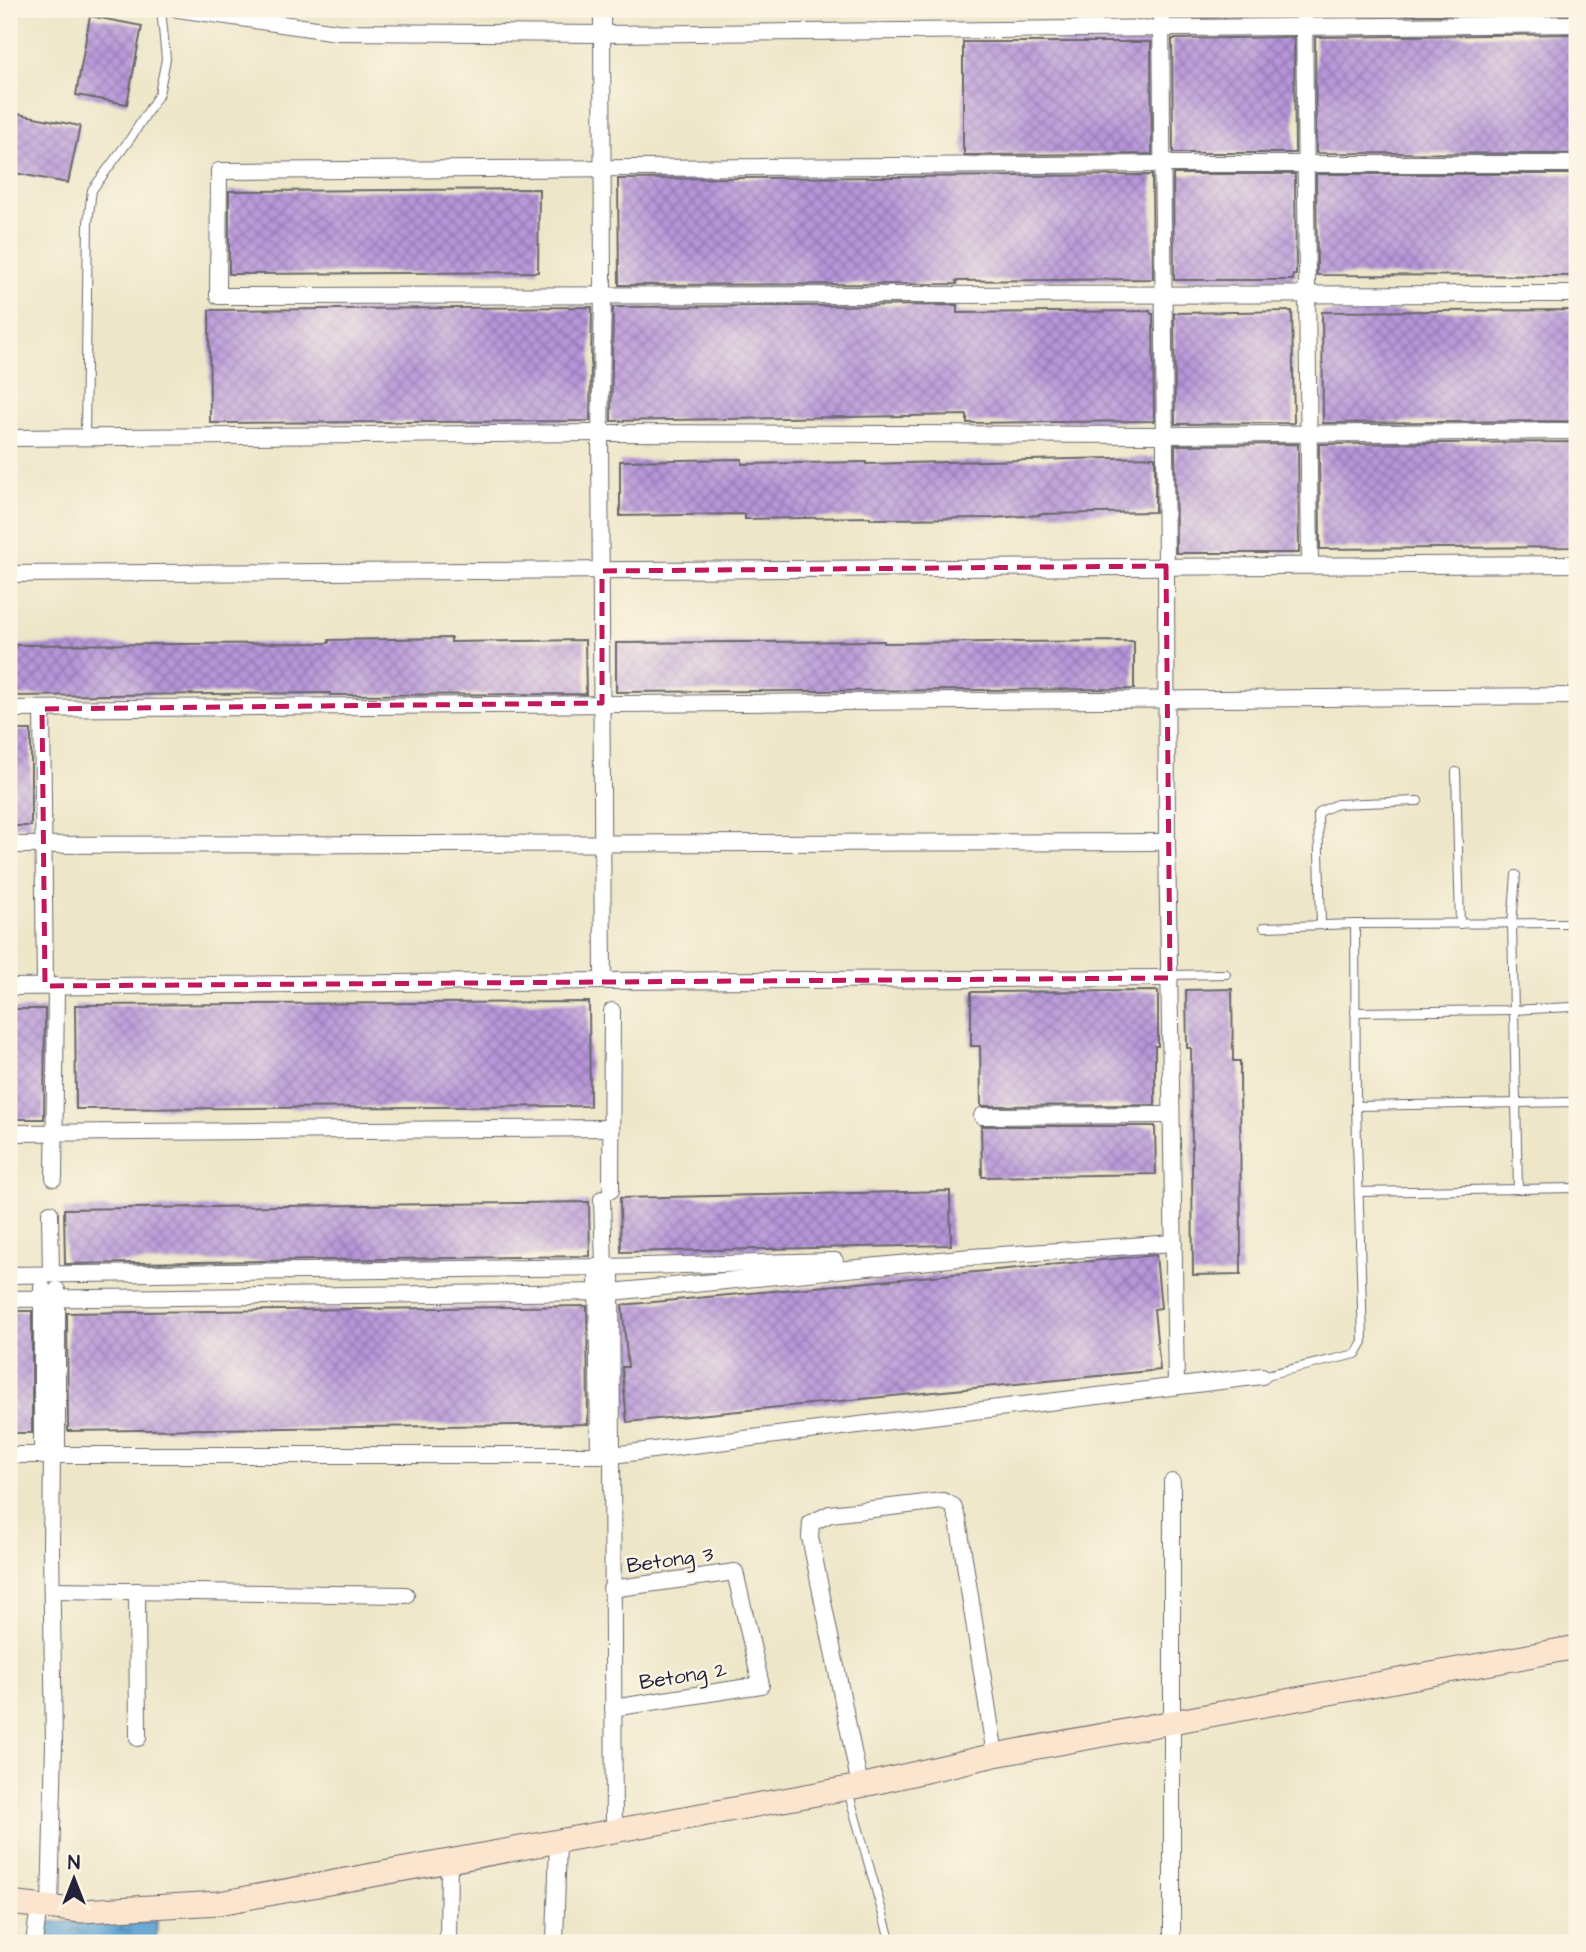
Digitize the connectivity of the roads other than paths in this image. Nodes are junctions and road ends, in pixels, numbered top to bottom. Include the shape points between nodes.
1 (161, 9) edge
2 (178, 9) edge
3 (602, 9) edge
4 (1161, 9) edge
5 (1304, 9) edge
6 (1577, 24) edge
7 (1305, 26) junction
8 (1161, 28) junction
9 (602, 34) junction
10 (1162, 164) junction
11 (1306, 164) junction
12 (1577, 164) edge
13 (601, 168) junction
14 (1307, 294) junction
15 (1577, 294) edge
16 (1164, 295) junction
17 (603, 296) junction
18 (1577, 431) edge
19 (600, 433) junction
20 (1309, 434) junction
21 (1165, 435) junction
22 (85, 436) junction
23 (9, 438) edge
24 (1577, 564) edge
25 (1310, 565) junction
26 (1166, 566) junction
27 (602, 571) junction
28 (9, 574) edge
29 (1577, 696) edge
30 (1166, 700) junction
31 (602, 703) junction
32 (9, 709) edge
33 (42, 709) junction
34 (1456, 772) dead end
35 (1418, 801) dead end
36 (1167, 842) junction
37 (602, 844) junction
38 (9, 845) edge
39 (43, 845) junction
40 (1516, 875) dead end
41 (1577, 923) edge
42 (1355, 924) junction
43 (1460, 924) junction
44 (1512, 924) junction
45 (1321, 925) junction
46 (1264, 927) dead end
47 (1226, 974) dead end
48 (1169, 976) junction
49 (603, 981) junction
50 (51, 986) junction
51 (9, 987) edge
52 (1572, 1007) dead end
53 (1513, 1010) junction
54 (612, 1011) dead end
55 (1355, 1012) junction
56 (1577, 1102) edge
57 (1516, 1103) junction
58 (1356, 1106) junction
59 (1171, 1115) junction
60 (982, 1116) dead end
61 (610, 1128) junction
62 (9, 1133) edge
63 (55, 1133) junction
64 (54, 1178) dead end
65 (1577, 1188) edge
66 (1518, 1189) junction
67 (1359, 1192) junction
68 (50, 1213) dead end
69 (1174, 1243) junction
70 (971, 1257) junction
71 (604, 1267) junction
72 (9, 1275) edge
73 (50, 1275) junction
74 (604, 1292) junction
75 (9, 1298) edge
76 (50, 1298) junction
77 (1262, 1376) joint
78 (1176, 1387) junction
79 (9, 1455) edge
80 (606, 1455) junction
81 (51, 1456) junction
82 (1172, 1482) dead end
83 (611, 1589) junction
84 (52, 1590) junction
85 (137, 1591) junction
86 (406, 1595) dead end
87 (1577, 1647) edge
88 (761, 1685) joint
89 (613, 1708) junction
90 (1170, 1723) junction
91 (138, 1738) dead end
92 (995, 1755) junction
93 (853, 1787) junction
94 (614, 1831) junction
95 (558, 1840) junction
96 (449, 1860) junction
97 (9, 1903) edge
98 (44, 1907) junction
99 (34, 1943) edge
100 (448, 1943) edge
101 (555, 1943) edge
102 (891, 1943) edge
103 (1172, 1943) edge

1 - 22 lane via 166,59 159,94 92,190
2 - 9 street via 337,32
3 - 9 street
4 - 8 street
5 - 7 street
6 - 7 street
7 - 8 street
7 - 11 street
8 - 9 street
8 - 10 street
9 - 13 street
10 - 11 street
10 - 13 street
10 - 16 street
11 - 12 street
11 - 14 street
13 - 17 street
13 - 17 street via 219,171 218,296
14 - 15 street
14 - 16 street
14 - 20 street
16 - 17 street
16 - 21 street
17 - 19 street
18 - 20 street
19 - 21 street
19 - 22 street
19 - 27 street
20 - 21 street
20 - 25 street
21 - 26 street
22 - 23 street
24 - 25 street
25 - 26 street
26 - 27 street
26 - 30 street
27 - 28 street
27 - 31 street
29 - 30 street
30 - 31 street
30 - 36 street
31 - 33 street
31 - 37 street
32 - 33 street
33 - 39 street
34 - 43 lane
35 - 45 lane via 1337,804 1321,811
36 - 37 street
36 - 48 street
37 - 39 street
37 - 49 street
38 - 39 street
39 - 50 street
40 - 44 lane
41 - 44 lane
42 - 43 lane
42 - 45 lane
42 - 55 lane
43 - 44 lane
44 - 53 lane
45 - 46 lane
47 - 48 lane
48 - 49 street
48 - 59 street
49 - 50 street
50 - 51 street
50 - 63 street
52 - 53 lane
53 - 55 lane
53 - 57 lane
54 - 61 street
55 - 58 lane
56 - 57 lane
57 - 58 lane
57 - 66 lane
58 - 67 lane
59 - 60 street
59 - 69 street
61 - 63 street
61 - 71 street
62 - 63 street
63 - 64 street
65 - 66 lane
66 - 67 lane
67 - 77 lane via 1363,1342 1356,1354
68 - 73 street
69 - 70 street
69 - 78 street
70 - 71 street
70 - 74 street
71 - 73 street
71 - 74 street
72 - 73 street
73 - 76 street
74 - 76 street
74 - 80 street
75 - 76 street
76 - 81 street
77 - 78 street
78 - 80 street
79 - 81 street
80 - 81 street
80 - 83 street
81 - 84 street
82 - 90 street
83 - 88 street, Betong 3 via 735,1572
83 - 89 street
84 - 85 street
84 - 98 street via 54,1743
85 - 86 street
85 - 91 street
87 - 90 street
88 - 89 street, Betong 2
89 - 94 street
90 - 92 street
90 - 103 street
92 - 93 street
92 - 93 street via 953,1506 943,1501 830,1514 811,1522 810,1537
93 - 94 street
93 - 102 lane
94 - 95 street
95 - 96 street
95 - 101 street
96 - 98 street via 219,1903 82,1911
96 - 100 street
97 - 98 street
98 - 99 street

